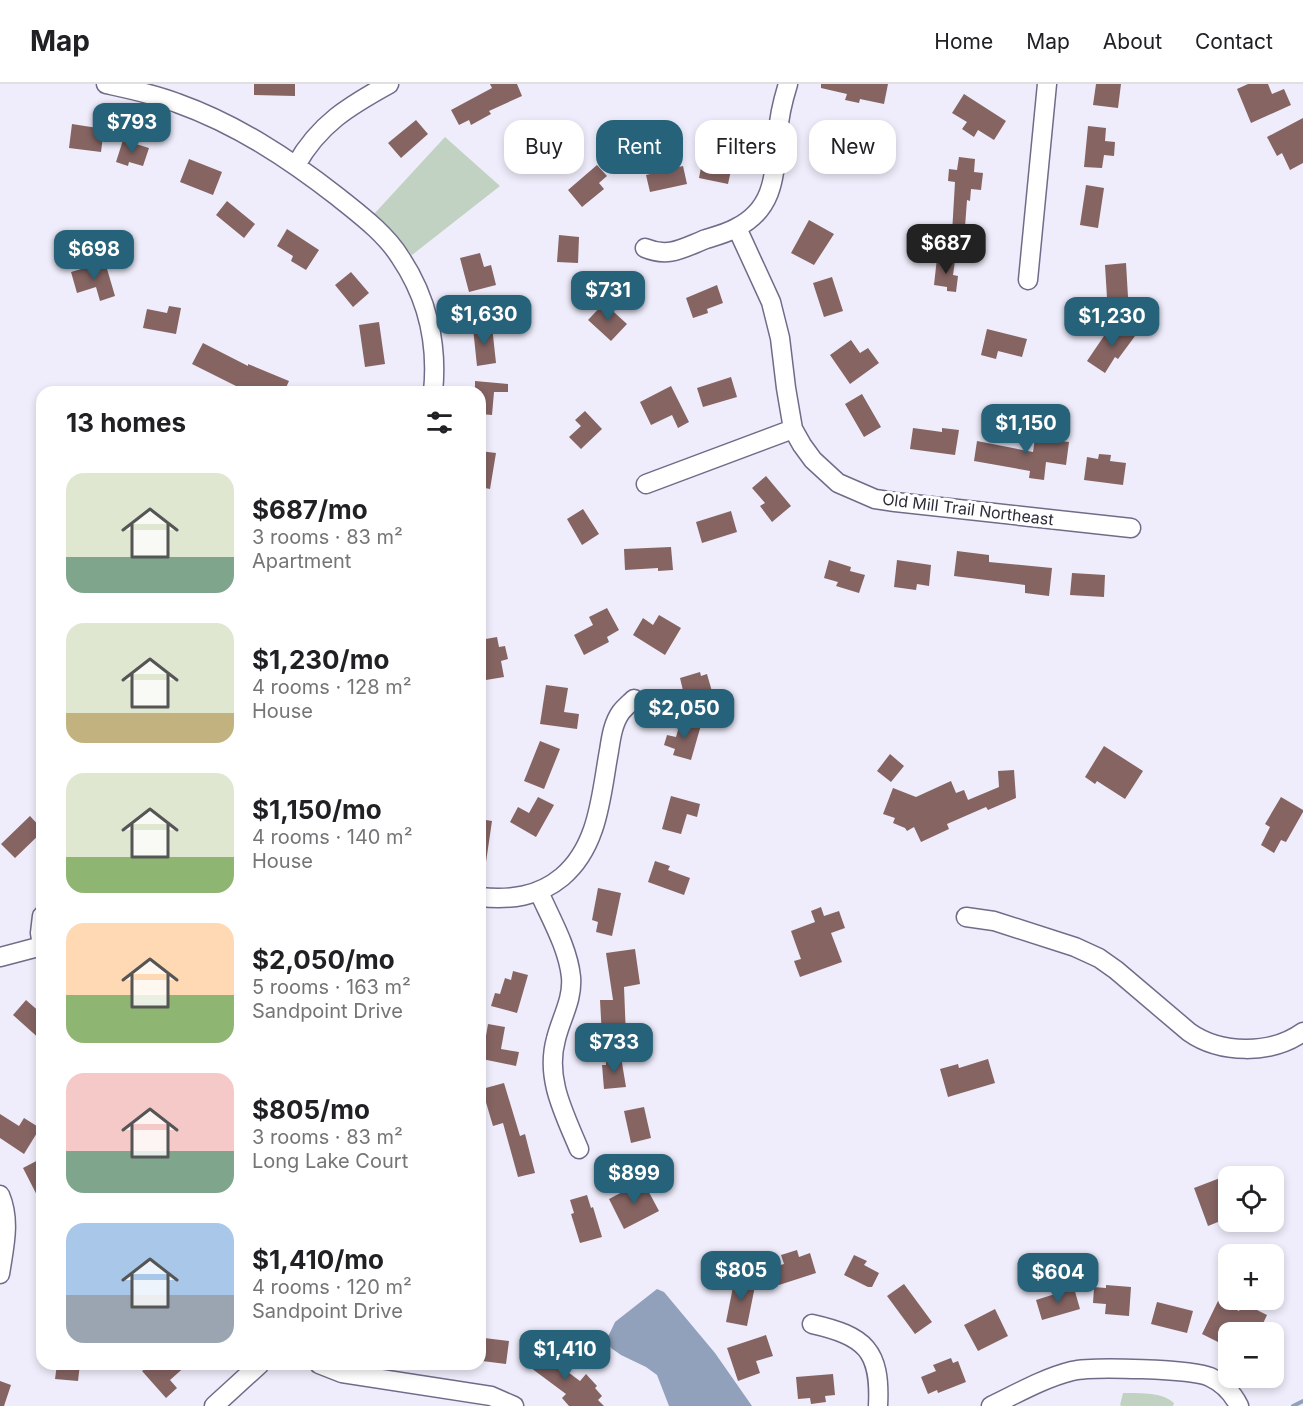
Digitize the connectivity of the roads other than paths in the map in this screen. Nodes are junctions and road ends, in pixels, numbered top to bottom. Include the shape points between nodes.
1 (106, 84) edge
2 (389, 84) edge
3 (788, 84) edge
4 (1047, 84) edge
5 (296, 165) junction
6 (736, 228) junction
7 (645, 248) dead end
8 (1028, 280) dead end
9 (433, 386) edge
10 (793, 429) junction
11 (646, 484) dead end
12 (1131, 528) dead end
13 (634, 699) dead end
14 (539, 892) junction
15 (486, 897) edge
16 (966, 917) dead end
17 (36, 948) edge
18 (0, 957) edge
19 (1303, 1032) edge
20 (579, 1149) dead end
21 (0, 1195) edge
22 (0, 1274) edge
23 (812, 1324) dead end
24 (253, 1370) edge
25 (334, 1370) edge
26 (214, 1406) edge
27 (514, 1406) edge
28 (878, 1406) edge
29 (991, 1406) edge
30 (1239, 1406) edge

1 - 5 street via 175,102 209,116
2 - 5 street via 334,117 306,147
3 - 6 street via 781,107 771,191 764,205
4 - 8 street
5 - 9 street via 353,209 399,255 414,281 431,329
6 - 7 street via 673,252 657,253
6 - 10 street, Old Mill Trail Northeast via 774,312
10 - 11 street
10 - 12 street, Old Mill Trail Northeast via 824,472 838,483 875,498
13 - 14 street via 613,728 596,817 585,850 566,873
14 - 15 street
14 - 20 street via 564,950 571,978 569,1000 553,1049 552,1072
16 - 19 street via 994,921 1100,958 1189,1032 1214,1046 1251,1049 1295,1038
17 - 18 street
21 - 22 street via 7,1230
23 - 28 street via 850,1335 870,1353 876,1364
24 - 26 street
25 - 27 street via 491,1396
29 - 30 street via 1061,1374 1101,1369 1210,1377 1229,1390

